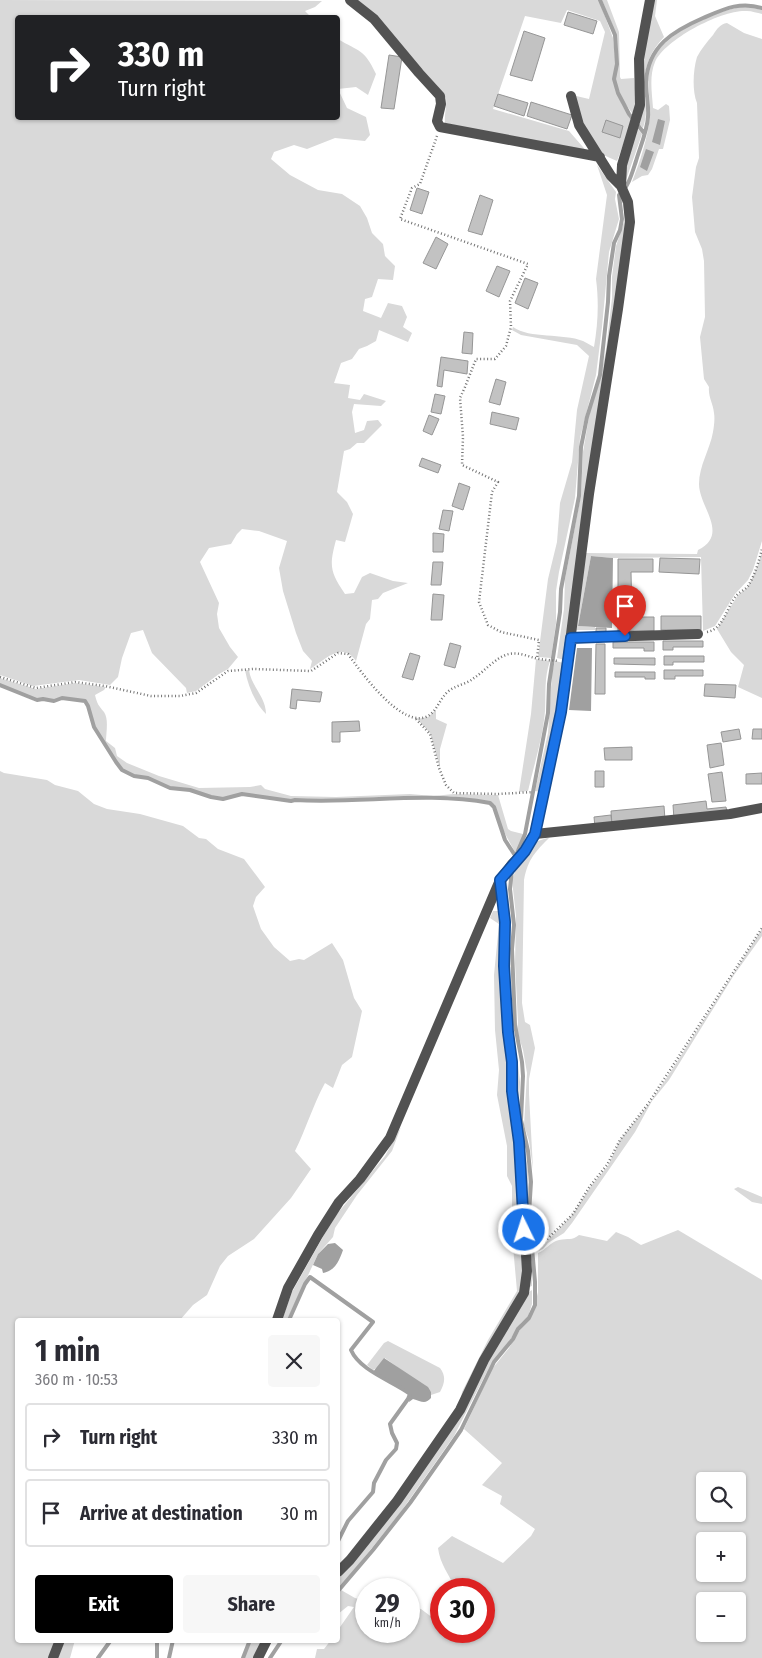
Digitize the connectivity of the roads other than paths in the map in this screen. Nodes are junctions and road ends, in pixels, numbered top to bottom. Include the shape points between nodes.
1 (350, 0) edge
2 (650, 0) edge
3 (571, 96) dead end
4 (600, 157) junction
5 (621, 186) junction
6 (698, 634) road end
7 (571, 638) junction
8 (762, 808) edge
9 (535, 834) junction
10 (500, 880) junction
11 (278, 1318) edge
12 (340, 1570) edge
13 (59, 1643) edge
14 (266, 1643) edge
15 (53, 1658) edge
16 (258, 1658) edge

1 - 4 street via 374,19 440,96 440,127
2 - 5 street via 639,59 640,105 622,165
3 - 4 street via 580,125
4 - 5 street
5 - 7 street via 628,202 630,222
6 - 7 street
7 - 9 street via 561,712
8 - 9 street
9 - 10 street
10 - 11 street via 390,1138 339,1202 288,1288
10 - 12 street via 505,922 504,966 512,1091 519,1142 527,1272 524,1293 484,1360 460,1410 396,1502
13 - 15 street
14 - 16 street

